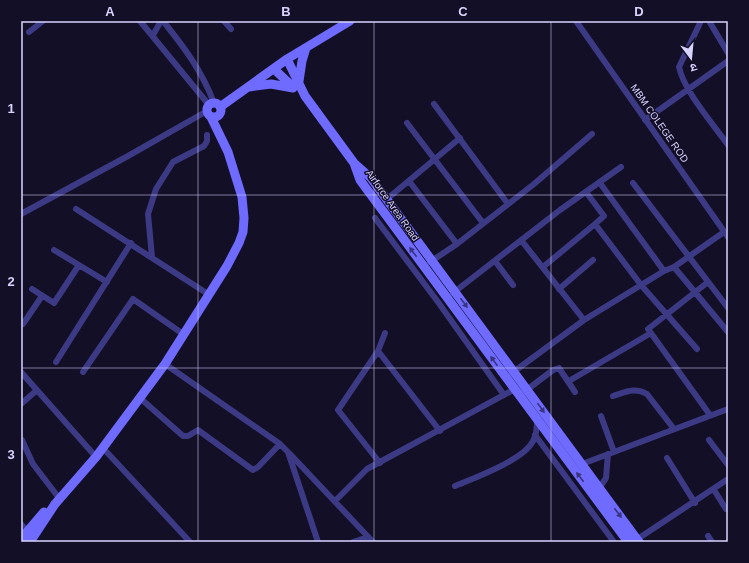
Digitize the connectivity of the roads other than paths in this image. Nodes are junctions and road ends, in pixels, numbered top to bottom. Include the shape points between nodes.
1 (43, 21) edge
2 (140, 21) edge
3 (162, 21) edge
4 (224, 21) edge
5 (350, 21) edge
6 (576, 21) edge
7 (701, 21) edge
8 (709, 21) edge
9 (231, 29) dead end
10 (28, 32) dead end
11 (152, 35) junction
12 (306, 48) junction
13 (728, 53) edge
14 (287, 59) junction
15 (728, 61) edge
16 (274, 69) junction
17 (296, 85) junction
18 (248, 87) junction
19 (688, 89) junction
20 (434, 104) dead end
21 (213, 110) junction
22 (645, 120) junction
23 (407, 123) dead end
24 (592, 134) dead end
25 (207, 135) dead end
26 (460, 138) junction
27 (727, 141) edge
28 (434, 159) junction
29 (354, 163) junction
30 (621, 167) dead end
31 (409, 181) junction
32 (600, 183) junction
33 (633, 183) dead end
34 (586, 192) junction
35 (387, 199) junction
36 (508, 204) junction
37 (76, 209) dead end
38 (21, 214) edge
39 (376, 218) dead end
40 (483, 223) junction
41 (595, 224) junction
42 (726, 234) edge
43 (521, 240) junction
44 (131, 243) junction
45 (457, 244) junction
46 (54, 250) dead end
47 (152, 257) junction
48 (689, 257) junction
49 (432, 260) junction
50 (593, 260) dead end
51 (495, 261) junction
52 (79, 265) junction
53 (424, 266) junction
54 (543, 267) junction
55 (674, 267) junction
56 (664, 270) junction
57 (107, 282) junction
58 (708, 282) junction
59 (513, 285) dead end
60 (641, 285) junction
61 (559, 289) junction
62 (32, 290) dead end
63 (455, 292) junction
64 (693, 292) junction
65 (208, 294) junction
66 (42, 296) junction
67 (449, 300) junction
68 (438, 302) junction
69 (728, 308) edge
70 (666, 314) junction
71 (584, 320) junction
72 (23, 324) dead end
73 (728, 332) edge
74 (385, 333) dead end
75 (651, 333) junction
76 (183, 334) junction
77 (697, 349) dead end
78 (378, 351) junction
79 (56, 362) dead end
80 (165, 364) junction
81 (21, 372) edge
82 (83, 372) dead end
83 (510, 375) junction
84 (568, 381) junction
85 (37, 390) junction
86 (520, 392) junction
87 (574, 392) dead end
88 (504, 395) junction
89 (613, 396) dead end
90 (140, 398) junction
91 (21, 404) edge
92 (728, 409) edge
93 (710, 415) junction
94 (601, 416) dead end
95 (537, 420) junction
96 (674, 429) junction
97 (440, 431) junction
98 (536, 435) junction
99 (22, 440) edge
100 (709, 440) dead end
101 (280, 444) junction
102 (102, 448) junction
103 (288, 452) junction
104 (611, 453) junction
105 (96, 457) junction
106 (668, 458) dead end
107 (380, 463) junction
108 (582, 464) junction
109 (728, 465) edge
110 (728, 480) edge
111 (455, 486) dead end
112 (714, 490) junction
113 (596, 492) junction
114 (57, 501) junction
115 (335, 501) junction
116 (695, 502) junction
117 (726, 509) dead end
118 (21, 524) edge
119 (27, 531) junction
120 (708, 536) dead end
121 (368, 537) junction
122 (21, 539) edge
123 (634, 541) edge
124 (30, 542) edge
125 (190, 542) edge
126 (318, 542) edge
127 (353, 542) edge
128 (373, 542) edge
129 (614, 542) edge
130 (712, 542) edge

1 - 10 street
2 - 11 street
3 - 11 street
3 - 21 street via 192,58 207,83
4 - 9 street
5 - 12 street
6 - 22 street, MBM COLEGE ROD
7 - 19 street via 679,67
8 - 13 street
11 - 21 street
12 - 14 street
12 - 17 street
14 - 16 street
14 - 17 street, Airforce Area Road
15 - 19 street
16 - 17 street, Airforce Area Road
16 - 18 street
17 - 18 street via 271,84
17 - 29 street, Airforce Area Road
18 - 21 street
19 - 22 street
19 - 27 street
20 - 26 street
21 - 38 street
21 - 65 street via 244,210 243,232 227,266
22 - 42 street, MBM COLEGE ROD
23 - 28 street
24 - 36 street
25 - 47 street via 208,141 204,146 173,162 156,189 147,225
26 - 28 street
26 - 36 street
28 - 31 street
28 - 40 street
29 - 35 street via 372,178
53 -> 29 street, Airforce Area Road via 360,180
30 - 32 street
31 - 35 street
31 - 45 street
32 - 34 street
32 - 56 street
33 - 48 street
34 - 41 street via 604,216
34 - 43 street
35 - 49 street
36 - 40 street
37 - 44 street
39 - 68 street
40 - 45 street
41 - 54 street
41 - 60 street
42 - 48 street
43 - 51 street
43 - 54 street
44 - 47 street
44 - 57 street
45 - 49 street
46 - 52 street
47 - 65 street
48 - 55 street
48 - 58 street
49 - 53 street
49 - 63 street
50 - 61 street
51 - 59 street
51 - 63 street
52 - 57 street
52 - 66 street via 54,303
53 - 67 street, Airforce Area Road
54 - 61 street
55 - 56 street
55 - 64 street
56 - 60 street
57 - 79 street
58 - 64 street
58 - 69 street
60 - 70 street
60 - 71 street
61 - 71 street
62 - 66 street
63 - 67 street
63 -> 83 street
64 - 70 street
64 - 73 street
65 - 76 street
66 - 72 street
67 - 68 street
83 -> 67 street, Airforce Area Road
68 - 88 street
70 - 75 street via 648,329
70 - 77 street
71 - 83 street
74 - 78 street
75 - 84 street
75 - 93 street
76 - 80 street
76 - 82 street via 133,298
78 - 97 street
78 - 107 street via 338,410
80 - 90 street
80 - 101 street
81 - 85 street
83 - 86 street
84 - 86 street via 562,370 556,368
84 - 87 street
85 - 91 street
85 - 105 street
86 - 88 street
86 - 95 street
86 -> 108 street
88 - 97 street
89 - 96 street via 632,390 642,391
90 - 101 street via 183,436 198,430 253,470
90 - 102 street
92 - 93 street
93 - 96 street
94 - 104 street
95 - 98 street
113 -> 95 street
96 - 104 street
97 - 107 street
98 - 111 street via 529,447 508,462
98 - 129 street
99 - 114 street via 33,464
100 - 109 street
101 - 103 street
102 - 105 street
102 - 125 street
103 - 115 street
103 - 126 street
104 - 108 street
104 - 113 street via 606,478
105 - 114 street
106 - 116 street
107 - 115 street via 368,469
108 - 113 street
110 - 112 street
112 - 116 street
112 - 117 street
113 - 123 street
114 - 119 street
114 - 124 street
115 - 121 street
116 - 123 street
118 - 119 street
119 - 122 street
120 - 130 street
121 - 127 street
121 - 128 street

